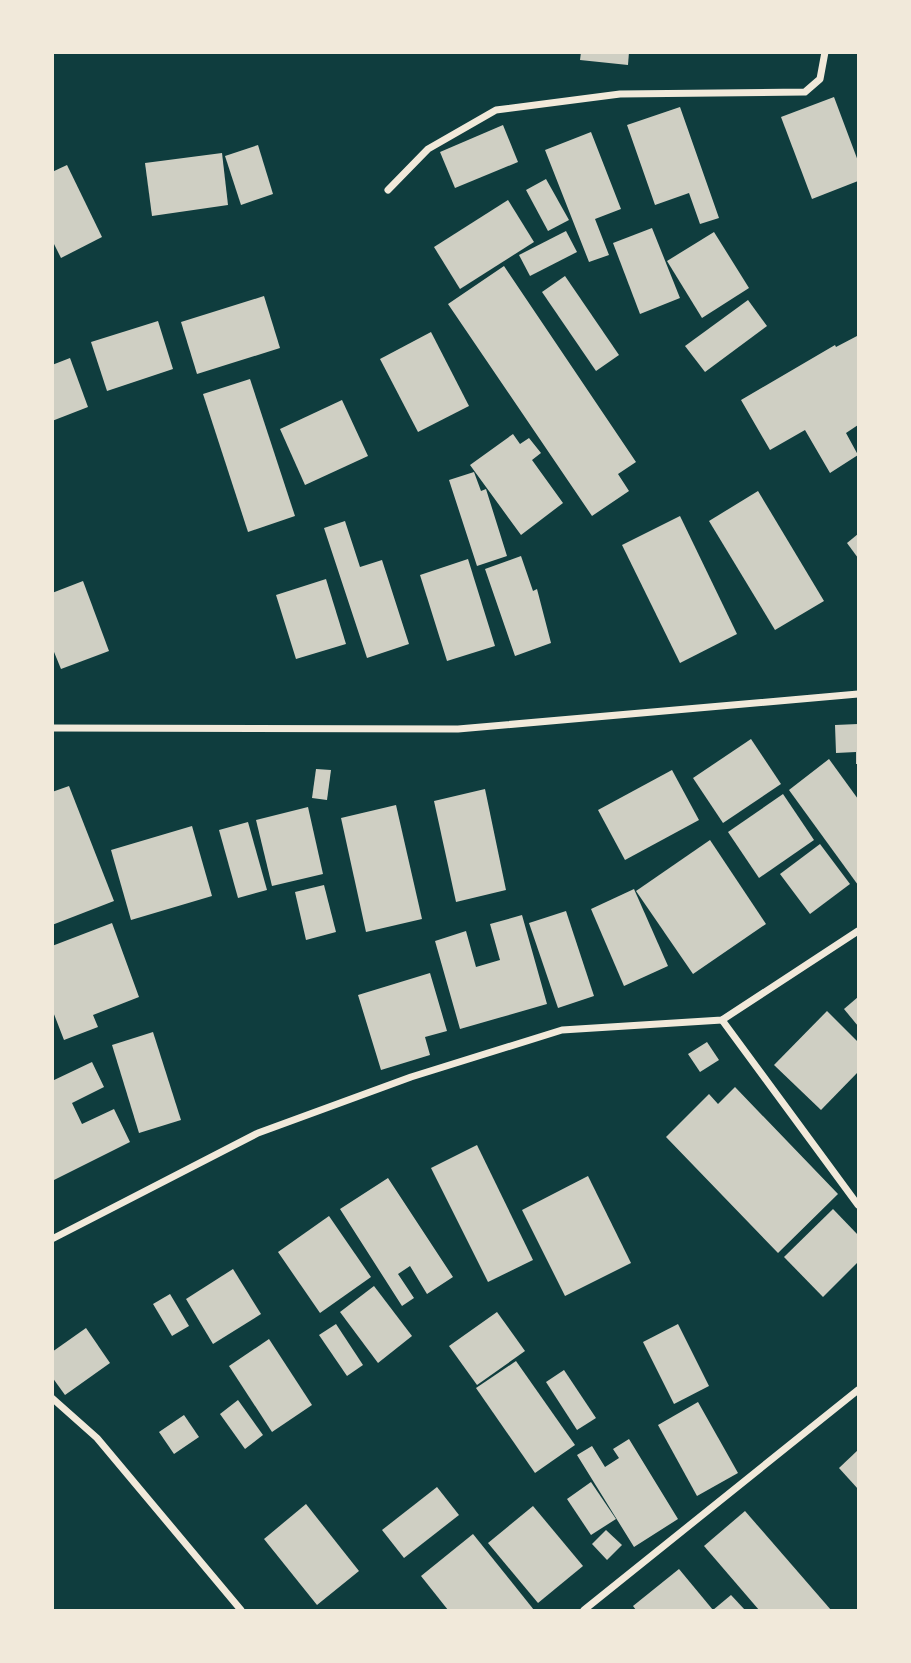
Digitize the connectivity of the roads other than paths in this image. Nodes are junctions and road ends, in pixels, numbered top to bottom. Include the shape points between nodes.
1 (825, 52) edge
2 (388, 190) dead end
3 (859, 694) edge
4 (52, 728) edge
5 (859, 931) edge
6 (722, 1020) junction
7 (859, 1205) edge
8 (52, 1239) edge
9 (859, 1390) edge
10 (52, 1398) edge
11 (241, 1611) edge
12 (584, 1611) edge

1 - 2 street via 820,79 805,92 620,94 496,110 428,149
3 - 4 street via 458,729
5 - 6 street
6 - 7 street
6 - 8 street via 562,1030 411,1077 258,1133
9 - 12 street
10 - 11 street via 97,1438

